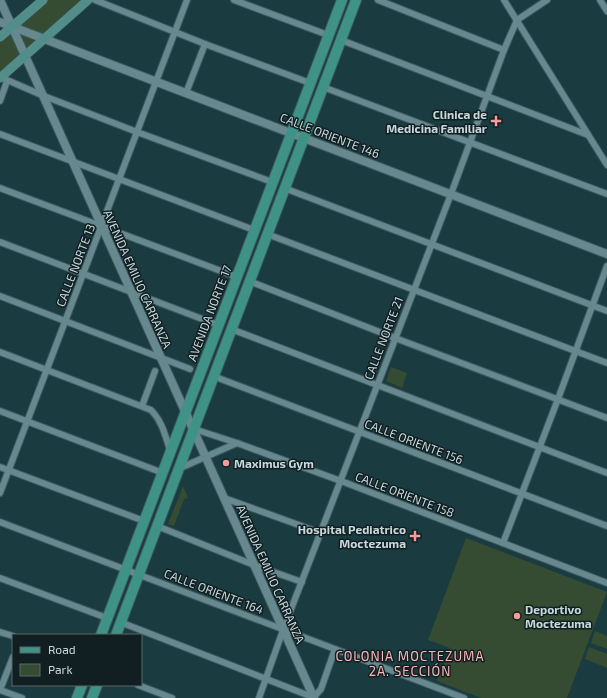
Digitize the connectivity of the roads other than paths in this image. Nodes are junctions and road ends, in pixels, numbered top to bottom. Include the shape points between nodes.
1 (0, 0) edge
2 (88, 0) edge
3 (95, 0) edge
4 (187, 0) edge
5 (234, 0) edge
6 (342, 0) edge
7 (356, 0) edge
8 (378, 0) edge
9 (504, 0) edge
10 (547, 0) edge
11 (600, 0) edge
12 (39, 2) edge
13 (607, 11) edge
14 (517, 20) junction
15 (0, 22) edge
16 (12, 27) junction
17 (175, 32) junction
18 (328, 35) junction
19 (0, 37) edge
20 (44, 40) junction
21 (341, 40) junction
22 (205, 44) junction
23 (504, 50) junction
24 (26, 56) junction
25 (2, 78) edge
26 (156, 82) junction
27 (310, 83) junction
28 (323, 87) junction
29 (186, 93) junction
30 (44, 96) junction
31 (487, 96) junction
32 (0, 100) edge
33 (137, 132) junction
34 (292, 133) junction
35 (0, 134) edge
36 (588, 135) junction
37 (303, 137) junction
38 (470, 143) junction
39 (72, 160) junction
40 (607, 165) edge
41 (119, 178) junction
42 (272, 182) junction
43 (0, 188) edge
44 (284, 188) junction
45 (451, 194) junction
46 (607, 194) edge
47 (101, 227) junction
48 (254, 230) junction
49 (267, 234) junction
50 (0, 242) edge
51 (431, 244) junction
52 (607, 254) edge
53 (607, 266) edge
54 (83, 273) junction
55 (237, 277) junction
56 (249, 281) junction
57 (413, 290) junction
58 (131, 292) junction
59 (0, 296) edge
60 (592, 306) junction
61 (607, 311) edge
62 (65, 320) junction
63 (218, 325) junction
64 (231, 329) junction
65 (395, 338) junction
66 (575, 351) junction
67 (0, 352) edge
68 (161, 359) junction
69 (607, 363) edge
70 (190, 369) dead end
71 (47, 370) junction
72 (155, 371) dead end
73 (213, 376) junction
74 (377, 386) junction
75 (558, 399) junction
76 (142, 406) junction
77 (0, 412) edge
78 (185, 413) junction
79 (607, 418) edge
80 (26, 422) junction
81 (194, 429) junction
82 (359, 432) junction
83 (237, 443) junction
84 (539, 447) junction
85 (171, 451) junction
86 (206, 457) junction
87 (0, 467) edge
88 (178, 469) junction
89 (8, 470) junction
90 (163, 473) junction
91 (607, 473) edge
92 (341, 481) junction
93 (0, 493) edge
94 (521, 494) junction
95 (224, 498) junction
96 (144, 521) junction
97 (0, 522) edge
98 (157, 526) junction
99 (607, 526) edge
100 (321, 533) junction
101 (503, 543) junction
102 (254, 565) junction
103 (126, 569) junction
104 (138, 574) junction
105 (0, 578) edge
106 (302, 582) junction
107 (607, 583) edge
108 (107, 618) junction
109 (120, 622) junction
110 (283, 630) junction
111 (0, 632) edge
112 (101, 634) edge
113 (116, 634) edge
114 (12, 636) edge
115 (335, 649) junction
116 (12, 660) edge
117 (266, 679) junction
118 (82, 686) edge
119 (97, 686) edge
120 (141, 686) edge
121 (0, 690) edge
122 (446, 695) edge
123 (22, 698) edge
124 (77, 698) edge
125 (92, 698) edge
126 (172, 698) edge
127 (259, 698) edge
128 (314, 698) edge
129 (464, 698) edge

1 - 16 street, AVENIDA EMILIO CARRANZA
2 - 20 main road
3 - 17 street
4 - 17 street, CALLE NORTE 13
5 - 18 street
6 - 18 main road, AVENIDA NORTE 17
7 - 21 main road
8 - 23 street
9 - 14 street
10 - 14 street
11 - 13 street
12 - 16 main road
14 - 23 street, CALLE NORTE 21
14 - 36 street
15 - 16 street, CALLE ORIENTE 146
16 - 19 main road
16 - 20 street, CALLE ORIENTE 146
16 - 24 street, AVENIDA EMILIO CARRANZA
17 - 22 street
17 - 26 street, CALLE NORTE 13
18 - 27 main road, AVENIDA NORTE 17
20 - 24 main road
20 - 26 street, CALLE ORIENTE 146
21 - 28 main road
21 - 31 street
22 - 27 street
22 - 29 street
23 - 31 street, CALLE NORTE 21
24 - 25 main road
24 - 30 street, AVENIDA EMILIO CARRANZA
25 - 30 street
25 - 32 street
26 - 29 street, CALLE ORIENTE 146
26 - 33 street, CALLE NORTE 13
27 - 34 main road, AVENIDA NORTE 17
28 - 37 main road
28 - 38 street
29 - 34 street, CALLE ORIENTE 146
30 - 33 street
30 - 39 street, AVENIDA EMILIO CARRANZA
31 - 36 street
31 - 38 street, CALLE NORTE 21
33 - 41 street, CALLE NORTE 13
33 - 42 street
34 - 37 street, CALLE ORIENTE 146
34 - 42 main road, AVENIDA NORTE 17
35 - 39 street
36 - 40 street
37 - 44 main road
37 - 45 street, CALLE ORIENTE 146
38 - 45 street, CALLE NORTE 21
38 - 46 street
39 - 41 street
39 - 47 street, AVENIDA EMILIO CARRANZA
41 - 47 street, CALLE NORTE 13
41 - 48 street
42 - 48 main road, AVENIDA NORTE 17
43 - 47 street
44 - 49 main road
44 - 51 street
45 - 51 street, CALLE NORTE 21
45 - 52 street, CALLE ORIENTE 146
47 - 54 street, CALLE NORTE 13
47 - 55 street
47 - 58 street, AVENIDA EMILIO CARRANZA
48 - 55 main road, AVENIDA NORTE 17
49 - 56 main road
49 - 57 street
50 - 54 street
51 - 57 street, CALLE NORTE 21
51 - 60 street
53 - 60 street
54 - 58 street
54 - 62 street, CALLE NORTE 13
55 - 63 main road, AVENIDA NORTE 17
56 - 64 main road
56 - 65 street
57 - 65 street, CALLE NORTE 21
57 - 66 street
58 - 63 street
58 - 68 street, AVENIDA EMILIO CARRANZA
59 - 62 street
60 - 61 street
60 - 66 street
62 - 68 street
62 - 71 street, CALLE NORTE 13
63 - 78 main road, AVENIDA NORTE 17
64 - 73 main road
64 - 74 street
65 - 74 street, CALLE NORTE 21
65 - 75 street
66 - 69 street
66 - 75 street
67 - 71 street
68 - 70 street
68 - 78 street, AVENIDA EMILIO CARRANZA
71 - 76 street
71 - 80 street, CALLE NORTE 13
72 - 76 street
73 - 81 main road
73 - 82 street, CALLE ORIENTE 156
74 - 82 street, CALLE NORTE 21
74 - 84 street
75 - 79 street
75 - 84 street
76 - 85 street via 157,416
77 - 80 street
78 - 81 street, AVENIDA EMILIO CARRANZA
78 - 85 main road, AVENIDA NORTE 17
80 - 89 street, CALLE NORTE 13
80 - 90 street
81 - 83 street, CALLE ORIENTE 158
81 - 86 street, AVENIDA EMILIO CARRANZA
81 - 88 main road
82 - 92 street, CALLE NORTE 21
82 - 94 street, CALLE ORIENTE 156
83 - 86 street
83 - 92 street, CALLE ORIENTE 158
84 - 91 street
84 - 94 street
85 - 90 main road, AVENIDA NORTE 17
86 - 88 street
86 - 95 street, AVENIDA EMILIO CARRANZA
87 - 89 street
88 - 98 main road
89 - 93 street, CALLE NORTE 13
89 - 96 street
90 - 96 main road, AVENIDA NORTE 17
92 - 100 street, CALLE NORTE 21
92 - 101 street, CALLE ORIENTE 158
94 - 99 street, CALLE ORIENTE 156
94 - 101 street
95 - 100 street
95 - 102 street, AVENIDA EMILIO CARRANZA
96 - 103 main road, AVENIDA NORTE 17
97 - 103 street, CALLE ORIENTE 164
98 - 102 street
98 - 104 main road
100 - 106 street, CALLE NORTE 21
101 - 107 street, CALLE ORIENTE 158
102 - 106 street
102 - 110 street, AVENIDA EMILIO CARRANZA
103 - 104 street, CALLE ORIENTE 164
103 - 108 main road, AVENIDA NORTE 17
104 - 109 main road
104 - 110 street, CALLE ORIENTE 164
105 - 108 street
106 - 110 street, CALLE NORTE 21
108 - 112 main road, AVENIDA NORTE 17
109 - 113 main road
109 - 117 street
110 - 115 street, CALLE ORIENTE 164
110 - 117 street, CALLE NORTE 21
110 - 128 street, AVENIDA EMILIO CARRANZA
111 - 114 street
115 - 122 street, CALLE ORIENTE 164
115 - 128 street via 321,689
116 - 121 street
117 - 127 street, CALLE NORTE 21
117 - 128 street
118 - 124 main road
119 - 125 main road
120 - 126 street
121 - 123 street
122 - 129 street, CALLE ORIENTE 164

